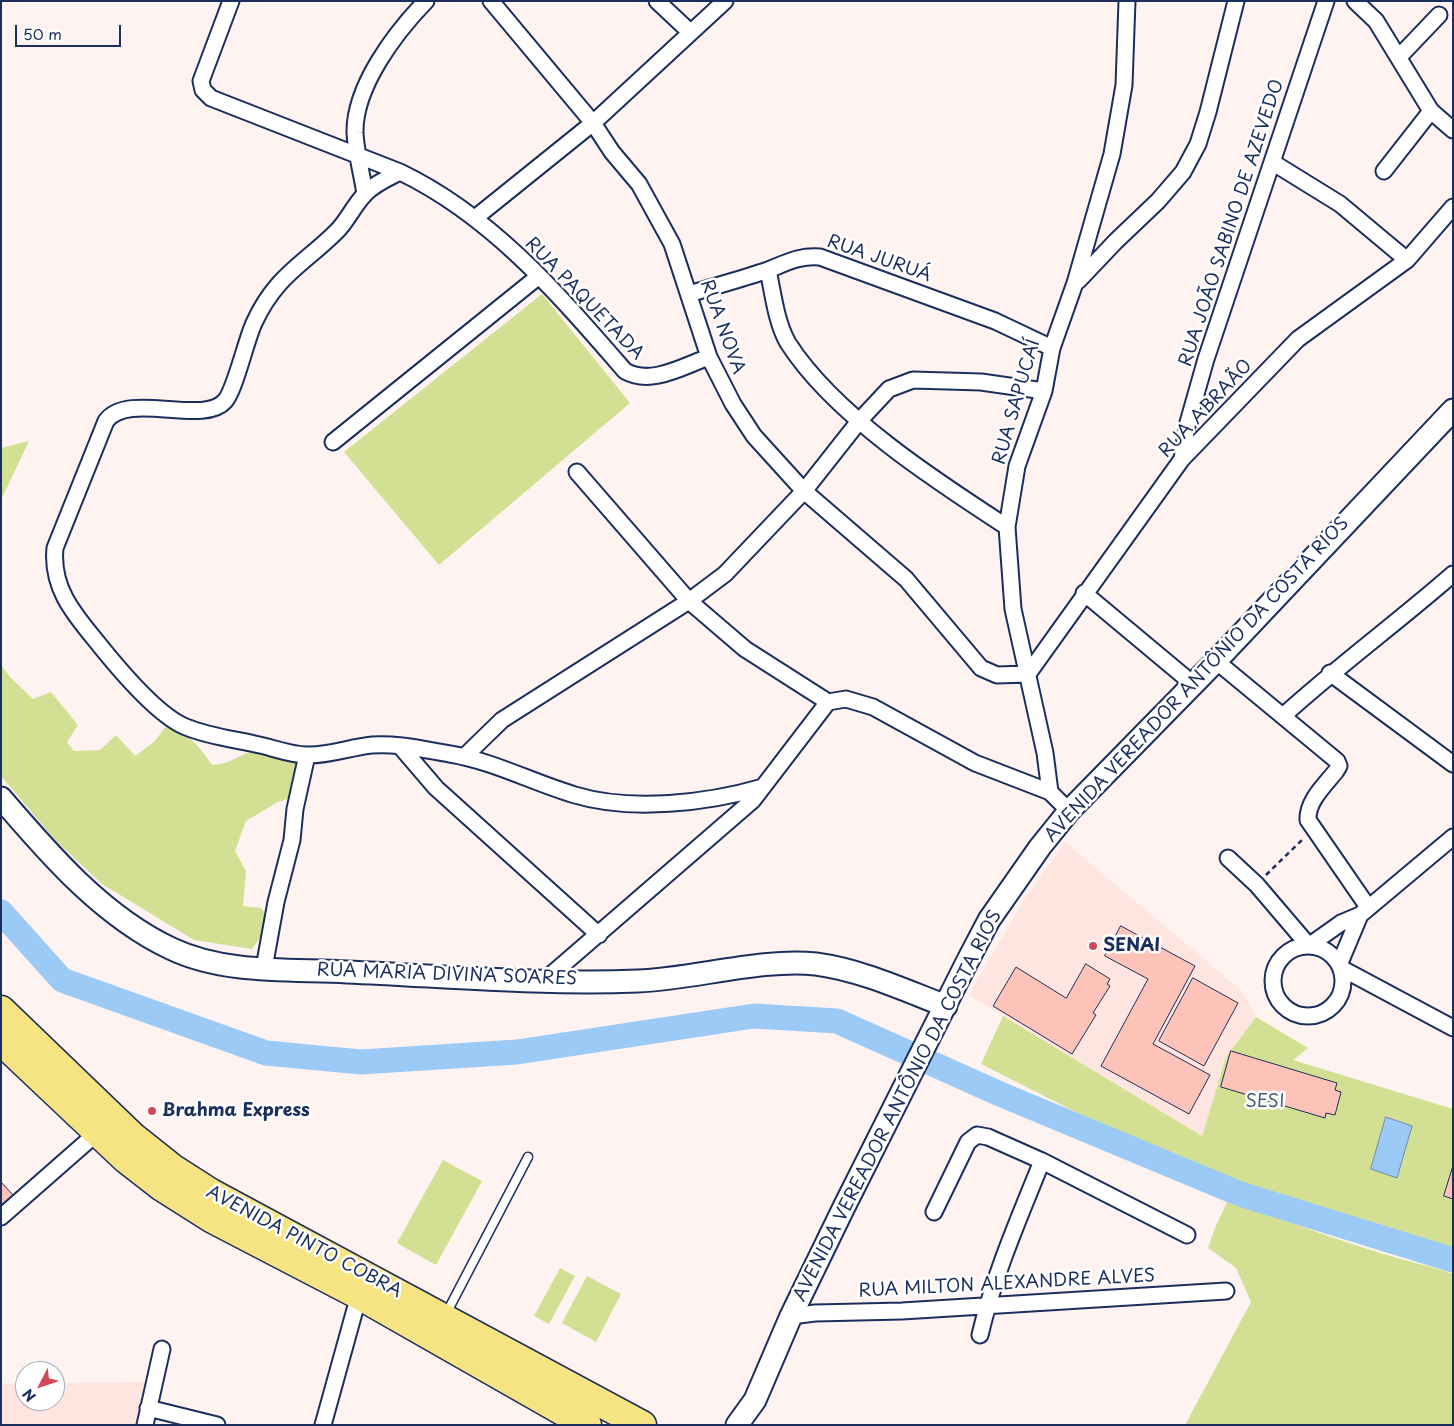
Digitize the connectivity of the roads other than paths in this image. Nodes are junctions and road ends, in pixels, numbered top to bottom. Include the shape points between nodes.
1 (231, 1) edge
2 (426, 1) edge
3 (491, 1) edge
4 (657, 1) edge
5 (725, 1) edge
6 (1126, 1) edge
7 (1236, 1) edge
8 (1326, 1) edge
9 (1356, 1) edge
10 (1440, 15) dead end
11 (690, 32) junction
12 (1399, 57) junction
13 (1432, 111) junction
14 (593, 123) junction
15 (1453, 130) edge
16 (359, 154) junction
17 (1272, 162) junction
18 (1384, 171) dead end
19 (400, 172) junction
20 (365, 194) junction
21 (1453, 208) edge
22 (475, 218) junction
23 (1407, 260) junction
24 (768, 270) junction
25 (539, 276) junction
26 (1075, 283) junction
27 (689, 294) junction
28 (1052, 348) junction
29 (709, 357) junction
30 (1044, 391) junction
31 (1453, 410) edge
32 (860, 420) junction
33 (333, 442) dead end
34 (1182, 459) junction
35 (577, 472) dead end
36 (804, 490) junction
37 (1007, 527) junction
38 (1453, 574) edge
39 (1084, 593) junction
40 (689, 601) junction
41 (1216, 661) junction
42 (1330, 673) junction
43 (1028, 674) junction
44 (1193, 684) junction
45 (828, 702) junction
46 (1283, 716) junction
47 (400, 746) junction
48 (307, 755) junction
49 (464, 756) junction
50 (1453, 764) edge
51 (763, 787) junction
52 (1050, 792) junction
53 (1, 798) edge
54 (1069, 811) junction
55 (1453, 836) edge
56 (1228, 858) dead end
57 (1364, 911) junction
58 (599, 935) junction
59 (1309, 946) junction
60 (1340, 966) junction
61 (264, 968) junction
62 (546, 980) junction
63 (1, 1010) edge
64 (942, 1014) junction
65 (1453, 1028) edge
66 (1, 1041) edge
67 (98, 1132) junction
68 (528, 1157) dead end
69 (1042, 1161) junction
70 (934, 1212) dead end
71 (1, 1217) edge
72 (1187, 1236) dead end
73 (1226, 1291) dead end
74 (359, 1295) junction
75 (987, 1305) junction
76 (791, 1316) junction
77 (444, 1318) junction
78 (980, 1334) dead end
79 (497, 1347) junction
80 (162, 1349) dead end
81 (474, 1360) junction
82 (755, 1400) junction
83 (148, 1408) junction
84 (145, 1425) edge
85 (217, 1425) edge
86 (323, 1425) edge
87 (587, 1425) edge
88 (642, 1425) edge
89 (737, 1425) edge
90 (751, 1425) edge

1 - 16 street, RUA PAQUETADA via 204,70 201,81 204,90 211,98 230,107
2 - 16 street via 383,56 364,89 355,134
3 - 14 street, RUA NOVA
4 - 11 street
5 - 11 street
6 - 26 street, RUA SAPUCAÍ via 1124,85 1112,154
7 - 26 street via 1198,144 1182,172 1158,201
8 - 17 street, RUA JOÃO SABINO DE AZEVEDO
9 - 12 street via 1376,21
10 - 12 street
11 - 14 street
12 - 13 street
13 - 15 street
13 - 18 street
14 - 22 street
14 - 27 street, RUA NOVA via 658,215
16 - 19 street, RUA PAQUETADA
16 - 20 street
17 - 23 street via 1340,204
17 - 34 street, RUA JOÃO SABINO DE AZEVEDO via 1206,359 1187,426
19 - 20 street
19 - 22 street, RUA PAQUETADA via 428,185
20 - 48 street via 339,229 282,279 270,294 254,323 225,401 212,409 128,409 117,412 106,422 56,548 55,570 62,595 74,614 114,663 173,720 203,732
21 - 23 street, RUA ABRAÃO
22 - 25 street, RUA PAQUETADA
23 - 34 street, RUA ABRAÃO via 1298,339
24 - 27 street, RUA JURUÁ
24 - 28 street, RUA JURUÁ via 808,256 835,261 995,320
24 - 32 street via 787,341 814,377
25 - 29 street, RUA PAQUETADA via 634,377 653,377
25 - 33 street
26 - 28 street, RUA SAPUCAÍ
27 - 29 street, RUA NOVA
28 - 30 street, RUA SAPUCAÍ
29 - 36 street, RUA NOVA via 754,436
30 - 32 street via 981,382 913,380 889,389
30 - 37 street, RUA SAPUCAÍ via 1017,466
31 - 41 main road, AVENIDA VEREADOR ANTÔNIO DA COSTA RIOS
32 - 36 street
32 - 37 street via 937,482
34 - 39 street, RUA ABRAÃO
35 - 40 street
36 - 40 street via 725,574
36 - 43 street, RUA NOVA via 906,579 981,668 997,675
37 - 43 street, RUA SAPUCAÍ via 1013,609
38 - 42 street
39 - 43 street, RUA ABRAÃO
39 - 44 street
40 - 45 street via 745,649
40 - 49 street via 502,720
41 - 44 main road, AVENIDA VEREADOR ANTÔNIO DA COSTA RIOS
41 - 46 street
42 - 46 street
42 - 50 street
43 - 52 street, RUA SAPUCAÍ
44 - 54 main road, AVENIDA VEREADOR ANTÔNIO DA COSTA RIOS
45 - 51 street
45 - 52 street via 846,698 865,704 975,763
46 - 57 street via 1334,757 1339,766 1308,810 1308,820
47 - 48 street via 373,745
47 - 49 street
47 - 58 street via 436,788
48 - 61 street
49 - 51 street via 577,796 630,804 728,797
51 - 58 street via 753,800
52 - 54 street
53 - 61 main road, RUA MARIA DIVINA SOARES via 44,848 104,905 137,930 172,950 211,963
54 - 64 main road, AVENIDA VEREADOR ANTÔNIO DA COSTA RIOS via 989,920
55 - 57 street
56 - 59 street
57 - 59 street
57 - 60 street
58 - 62 street
59 - 60 street via 1323,949
59 - 60 street via 1288,952 1275,970 1275,993 1289,1010 1310,1016 1331,1008 1342,990
60 - 65 street
61 - 62 main road, RUA MARIA DIVINA SOARES
62 - 64 main road, RUA MARIA DIVINA SOARES via 639,981 778,964 814,964 855,972
63 - 77 highway, AVENIDA PINTO COBRA via 134,1137 172,1168 210,1193
64 - 76 main road, AVENIDA VEREADOR ANTÔNIO DA COSTA RIOS
66 - 67 highway, AVENIDA PINTO COBRA
67 - 71 street
67 - 74 highway, AVENIDA PINTO COBRA via 162,1187 211,1218
68 - 77 lane
69 - 70 street via 988,1137 973,1136
69 - 72 street
69 - 75 street
73 - 75 street, RUA MILTON ALEXANDRE ALVES
74 - 81 highway, AVENIDA PINTO COBRA
74 - 86 street
75 - 76 street, RUA MILTON ALEXANDRE ALVES
75 - 78 street
76 - 82 main road, AVENIDA VEREADOR ANTÔNIO DA COSTA RIOS
77 - 79 highway, AVENIDA PINTO COBRA
79 - 81 highway via 482,1349
79 - 88 highway, AVENIDA PINTO COBRA
80 - 83 street
81 - 87 highway, AVENIDA PINTO COBRA
82 - 89 main road, AVENIDA VEREADOR ANTÔNIO DA COSTA RIOS
82 - 90 main road, AVENIDA VEREADOR ANTÔNIO DA COSTA RIOS
83 - 84 street
83 - 85 street

